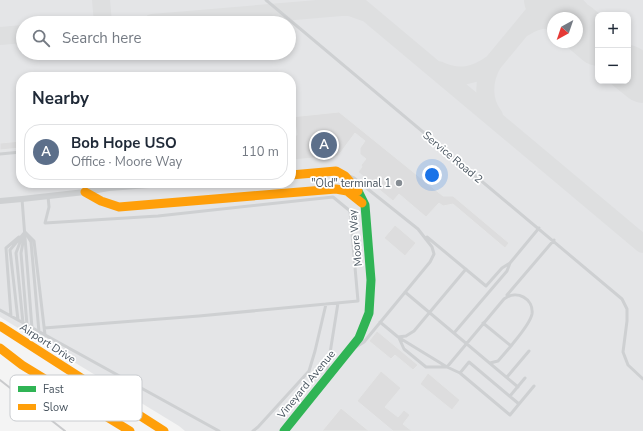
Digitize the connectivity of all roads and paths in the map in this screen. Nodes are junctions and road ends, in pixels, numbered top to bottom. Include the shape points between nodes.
1 (266, 0) edge
2 (285, 16) edge
3 (296, 25) edge
4 (16, 152) edge
5 (0, 154) edge
6 (296, 175) edge
7 (345, 176) junction
8 (89, 188) edge
9 (109, 188) edge
10 (88, 192) junction
11 (48, 196) junction
12 (22, 199) junction
13 (0, 201) edge
14 (365, 205) junction
15 (539, 228) junction
16 (418, 229) junction
17 (25, 232) junction
18 (554, 240) junction
19 (510, 263) junction
20 (466, 269) junction
21 (405, 292) junction
22 (504, 299) junction
23 (338, 303) junction
24 (326, 304) junction
25 (0, 310) edge
26 (430, 313) junction
27 (11, 316) junction
28 (18, 320) junction
29 (380, 322) junction
30 (23, 323) junction
31 (483, 323) junction
32 (28, 325) junction
33 (0, 326) edge
34 (32, 328) junction
35 (44, 328) junction
36 (40, 332) junction
37 (454, 333) junction
38 (45, 334) junction
39 (398, 337) junction
40 (466, 343) junction
41 (510, 346) junction
42 (0, 348) edge
43 (528, 351) dead end
44 (348, 352) junction
45 (490, 363) junction
46 (447, 367) junction
47 (460, 373) junction
48 (40, 375) edge
49 (77, 375) edge
50 (119, 375) edge
51 (507, 377) junction
52 (326, 378) junction
53 (525, 378) dead end
54 (643, 379) edge
55 (534, 386) dead end
56 (518, 387) junction
57 (142, 388) edge
58 (510, 396) junction
59 (519, 404) junction
60 (142, 417) edge
61 (114, 421) edge
62 (130, 431) edge
63 (164, 431) edge
64 (219, 431) edge
65 (253, 431) edge
66 (284, 431) edge

1 - 2 lane, Service Road 2
3 - 15 lane, Service Road 2
4 - 5 lane
6 - 7 street via 336,171
7 - 14 street, Moore Way via 358,191
7 - 16 lane via 354,178
8 - 10 lane
9 - 10 street
10 - 11 street
10 - 14 street via 105,203 119,207 336,189 347,191
11 - 12 street
11 - 23 lane via 49,207 45,223 158,216 333,197 350,211 358,301
12 - 13 street
12 - 17 lane
14 - 44 street, Moore Way via 371,280 369,313 359,338
15 - 18 lane, Service Road 2
15 - 19 lane
16 - 20 lane
16 - 21 lane via 432,247 434,254
17 - 27 lane via 6,248
17 - 28 lane via 10,250
17 - 30 lane via 16,253
17 - 32 lane via 21,253
17 - 34 lane
17 - 35 lane via 34,241
17 - 36 lane via 31,242
18 - 22 lane
18 - 54 lane, Service Road 2 via 622,299 627,309 623,352 628,365
19 - 20 lane via 486,286
19 - 37 lane via 507,271
20 - 26 lane
21 - 26 lane
21 - 29 lane
22 - 31 lane
22 - 41 lane via 508,295 521,295 528,301 532,314
23 - 24 lane
23 - 52 lane
24 - 35 lane
24 - 65 lane via 308,371
25 - 27 lane
26 - 37 lane
26 - 39 lane via 414,331
27 - 28 lane
28 - 30 lane
29 - 39 lane
29 - 44 lane via 364,342
30 - 32 lane
31 - 40 lane
31 - 41 lane
32 - 34 lane
33 - 49 street, Airport Drive
34 - 36 lane
35 - 38 lane
36 - 38 lane
37 - 40 lane
38 - 50 lane
39 - 46 lane
39 - 46 lane via 404,349 426,367
40 - 45 lane
40 - 46 lane
41 - 45 lane via 498,361
42 - 48 street
43 - 51 lane
44 - 52 street, Vineyard Avenue
45 - 51 lane
46 - 47 lane
47 - 58 lane via 469,362
47 - 59 lane via 510,415
51 - 56 lane
52 - 66 street, Vineyard Avenue
53 - 56 lane
55 - 59 lane
56 - 58 lane
57 - 64 lane
58 - 59 lane
60 - 63 street, Airport Drive
61 - 62 street

